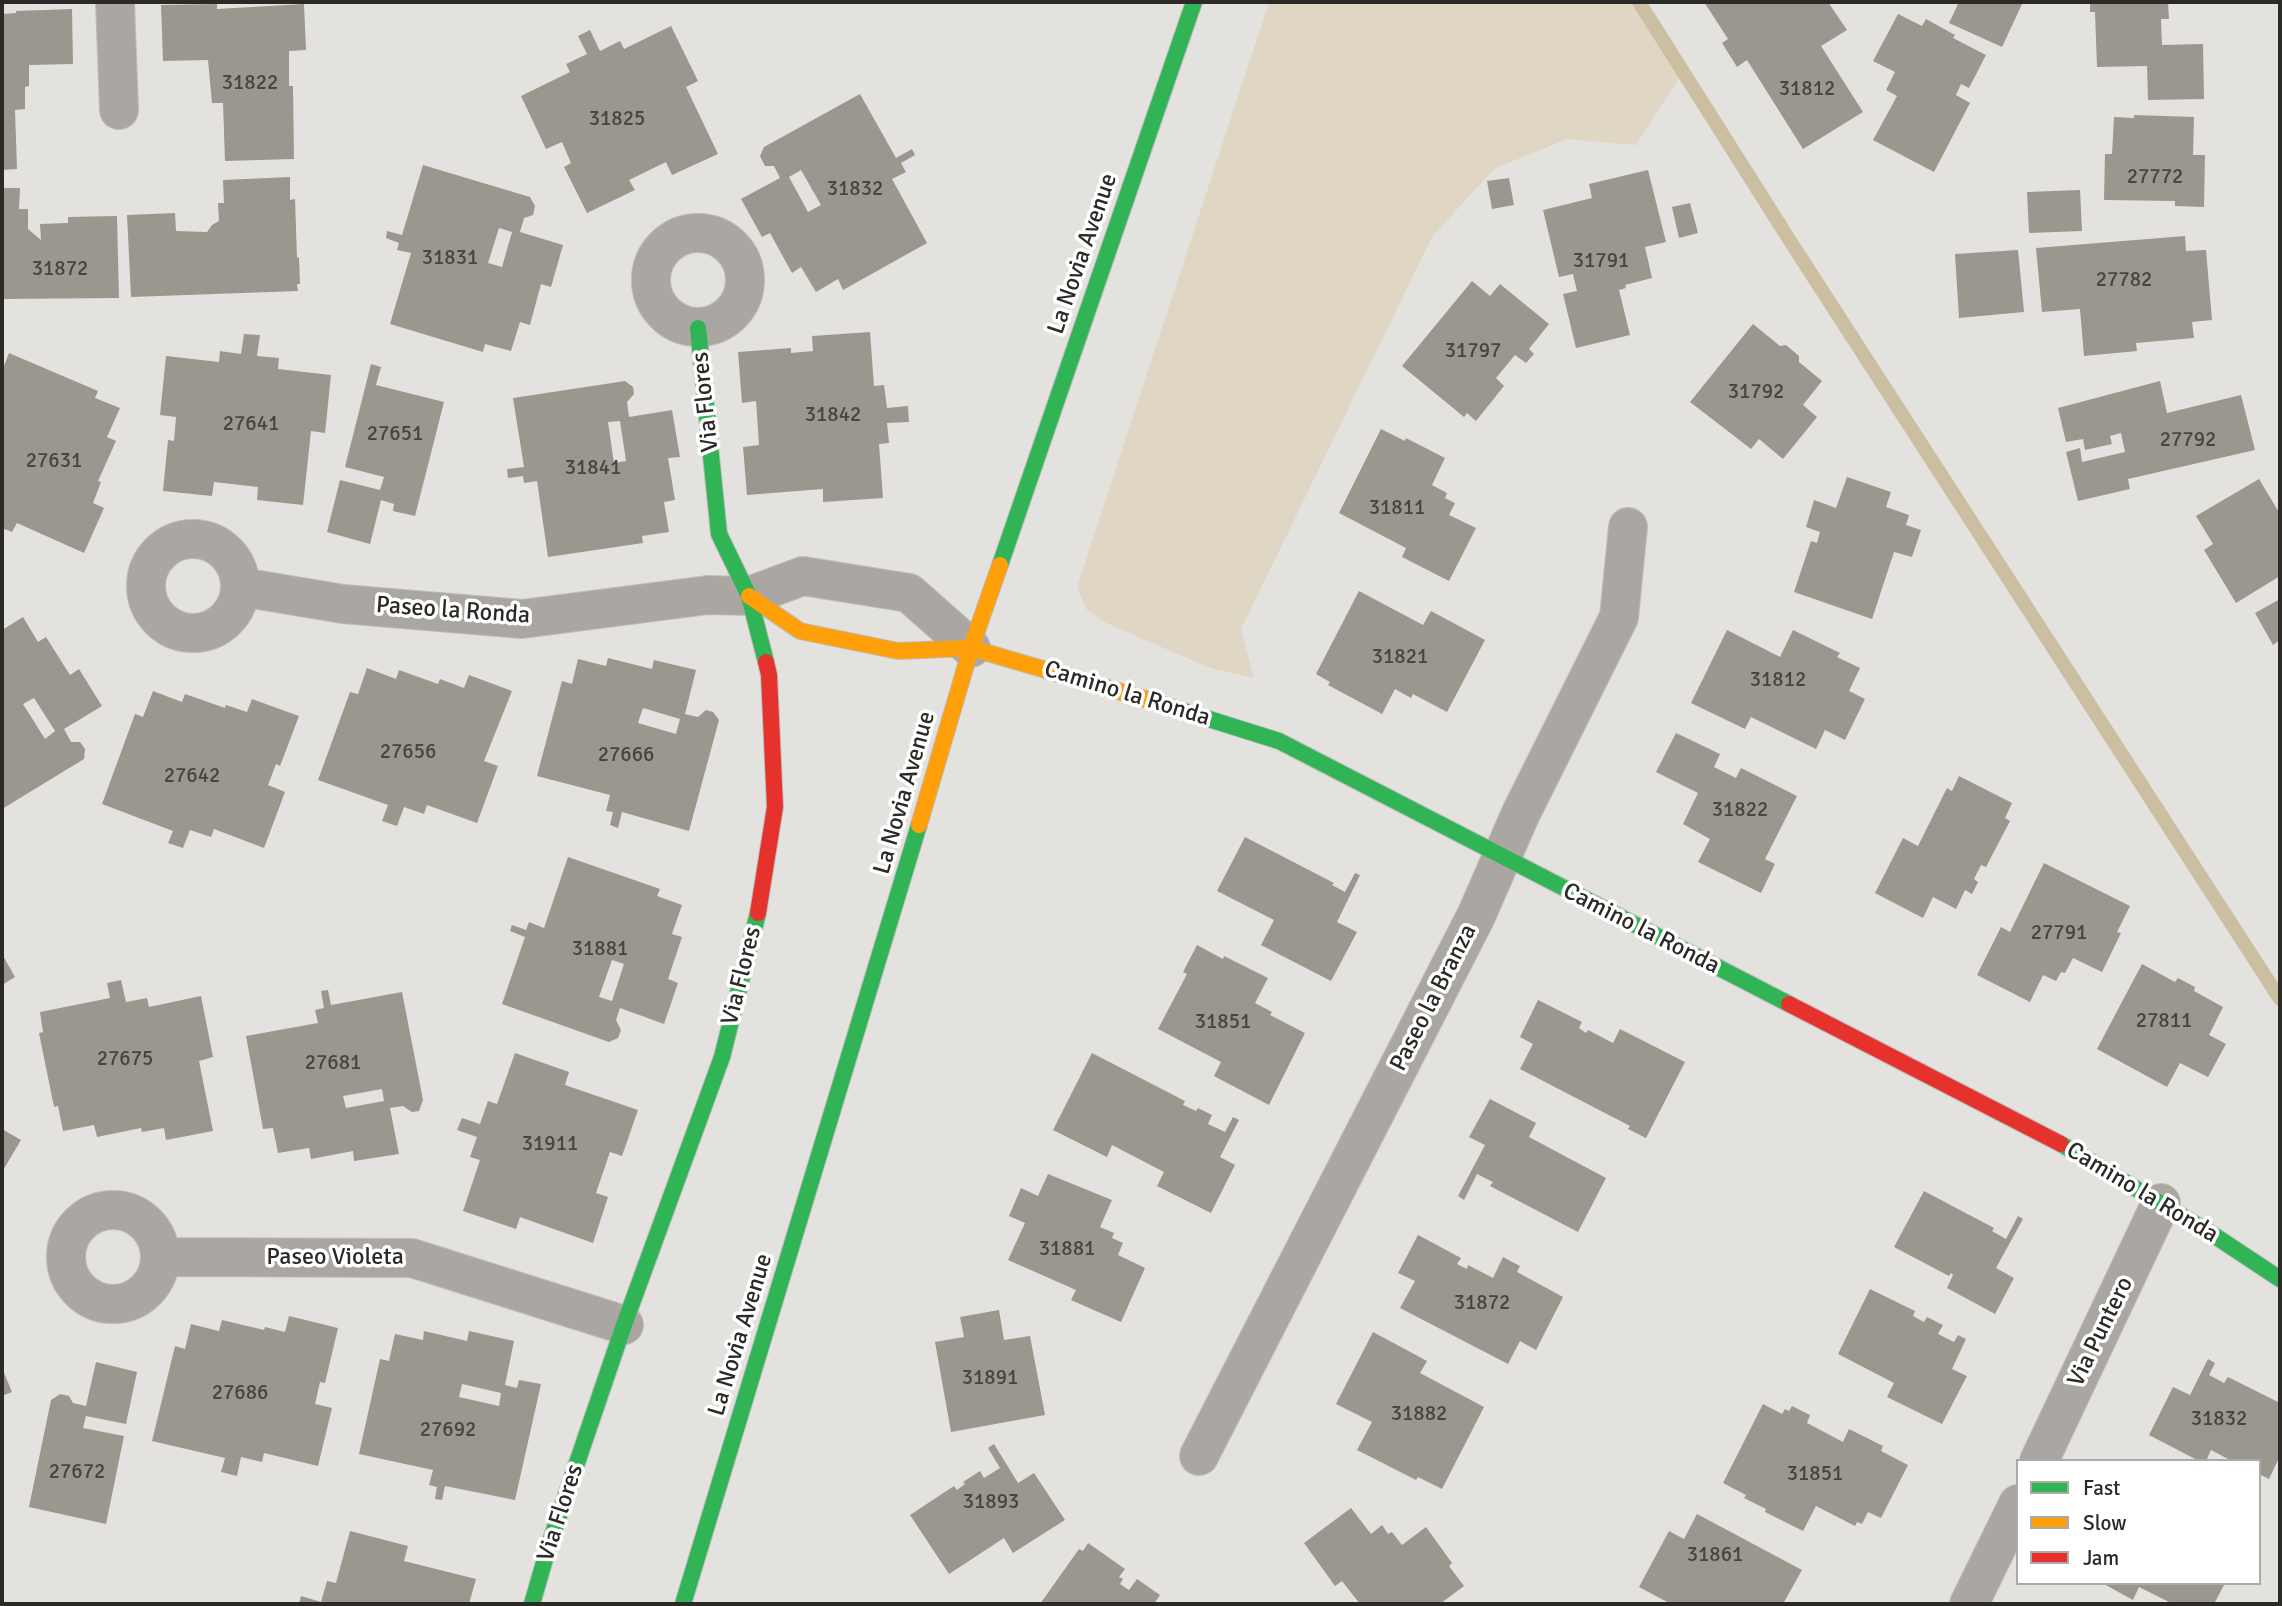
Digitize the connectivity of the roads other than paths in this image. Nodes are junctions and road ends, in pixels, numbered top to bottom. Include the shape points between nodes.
1 (115, 2) edge
2 (1194, 2) edge
3 (118, 110) dead end
4 (698, 328) dead end
5 (1628, 527) dead end
6 (241, 587) dead end
7 (749, 596) junction
8 (971, 648) junction
9 (1502, 858) junction
10 (2161, 1203) junction
11 (161, 1258) dead end
12 (2280, 1279) edge
13 (624, 1325) junction
14 (1199, 1455) dead end
15 (2040, 1459) edge
16 (2016, 1508) edge
17 (532, 1604) edge
18 (683, 1604) edge
19 (1969, 1604) edge

1 - 3 street
2 - 8 street, La Novia Avenue
4 - 7 street, Via Flores via 719,534
5 - 9 street, Paseo la Branza via 1619,617
6 - 7 street, Paseo la Ronda via 344,604 522,619 708,595
7 - 8 street, Camino la Ronda via 800,631 898,651
7 - 8 street, Camino la Ronda via 803,576 909,593
7 - 13 street, Via Flores via 769,676 775,807 755,931 722,1057
8 - 9 street, Camino la Ronda via 1279,741
8 - 18 street, La Novia Avenue
9 - 10 street, Camino la Ronda via 2082,1155
9 - 14 street, Paseo la Branza
10 - 12 street, Camino la Ronda
10 - 15 street, Via Puntero
11 - 13 street, Paseo Violeta via 412,1258
13 - 17 street, Via Flores
16 - 19 street

